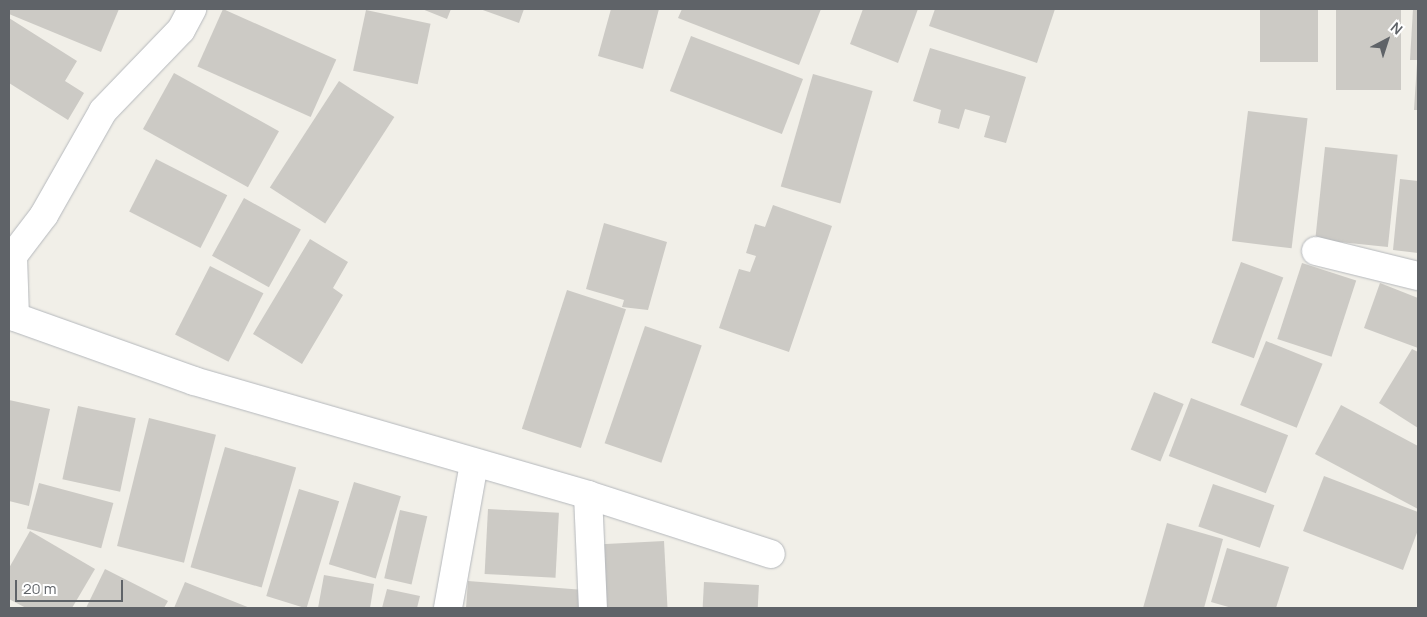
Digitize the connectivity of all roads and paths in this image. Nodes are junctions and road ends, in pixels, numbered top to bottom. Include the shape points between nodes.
1 (192, 9) edge
2 (1316, 251) dead end
3 (11, 259) edge
4 (1418, 276) edge
5 (12, 316) edge
6 (474, 463) junction
7 (588, 495) junction
8 (771, 554) dead end
9 (448, 608) edge
10 (593, 608) edge

1 - 3 street via 181,30 103,111 44,215
2 - 4 street
3 - 5 street
5 - 6 street via 194,381
6 - 7 street
6 - 9 street
7 - 8 street
7 - 10 street

